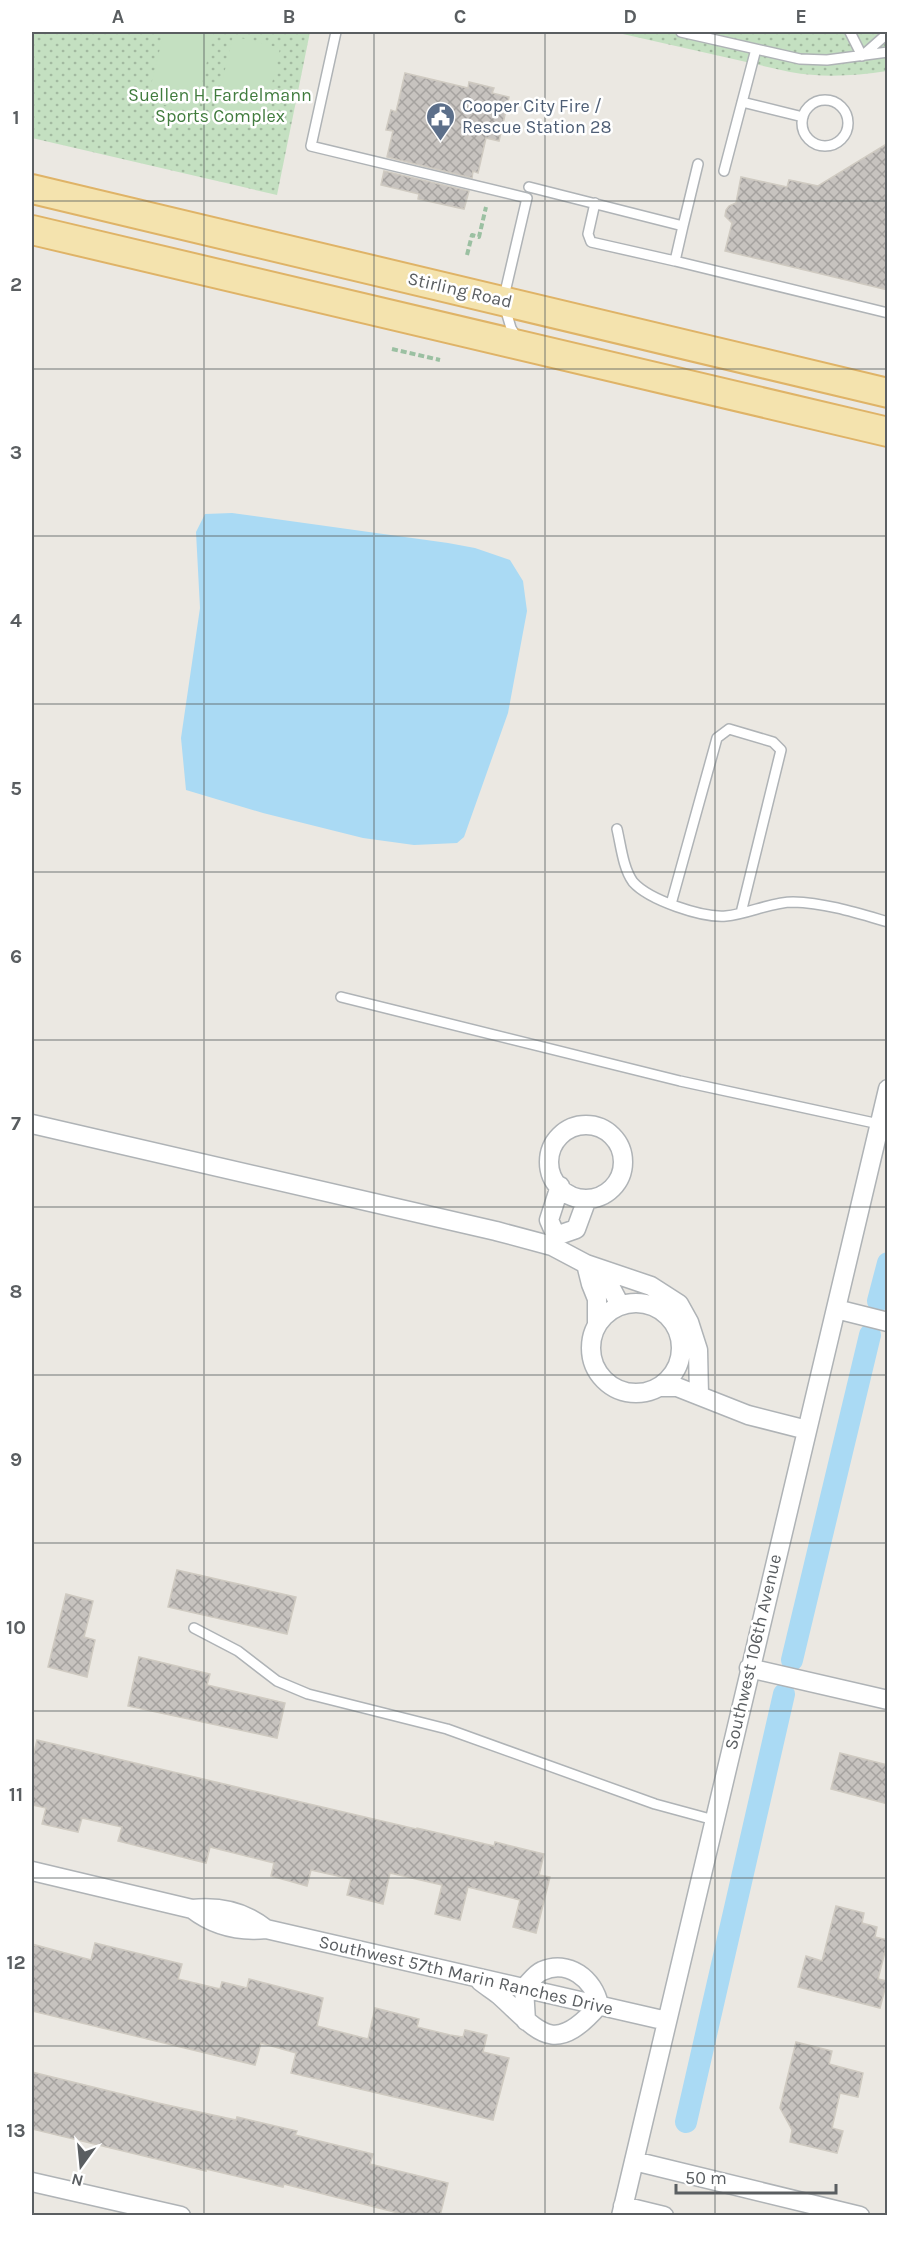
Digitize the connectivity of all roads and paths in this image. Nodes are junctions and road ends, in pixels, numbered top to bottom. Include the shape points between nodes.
1 (336, 32) edge
2 (681, 32) edge
3 (850, 32) edge
4 (888, 33) edge
5 (756, 50) junction
6 (888, 52) edge
7 (862, 56) junction
8 (741, 102) junction
9 (803, 117) junction
10 (698, 164) dead end
11 (724, 171) dead end
12 (529, 187) dead end
13 (32, 189) edge
14 (595, 203) junction
15 (486, 207) dead end
16 (683, 226) junction
17 (32, 230) edge
18 (467, 255) dead end
19 (675, 261) junction
20 (503, 301) junction
21 (888, 313) edge
22 (521, 345) junction
23 (392, 349) dead end
24 (440, 360) dead end
25 (888, 393) edge
26 (888, 432) edge
27 (617, 829) dead end
28 (671, 904) junction
29 (741, 913) junction
30 (888, 922) edge
31 (341, 997) dead end
32 (888, 1089) edge
33 (32, 1124) edge
34 (879, 1124) junction
35 (560, 1186) junction
36 (588, 1199) junction
37 (554, 1241) junction
38 (586, 1264) junction
39 (620, 1305) junction
40 (836, 1309) junction
41 (888, 1322) edge
42 (597, 1324) junction
43 (678, 1365) junction
44 (659, 1388) junction
45 (699, 1395) junction
46 (807, 1430) junction
47 (194, 1628) dead end
48 (749, 1668) junction
49 (888, 1700) edge
50 (714, 1820) junction
51 (32, 1871) edge
52 (474, 1977) junction
53 (524, 1988) junction
54 (599, 2005) junction
55 (526, 2021) junction
56 (667, 2021) junction
57 (634, 2162) junction
58 (32, 2182) edge
59 (622, 2211) edge
60 (181, 2216) edge
61 (664, 2216) edge
62 (860, 2216) edge

1 - 20 lane via 311,146 527,198
2 - 5 lane
3 - 7 lane
4 - 7 lane
5 - 7 lane via 800,59
5 - 8 lane
6 - 7 lane
8 - 9 lane
8 - 11 lane
9 - 9 lane via 808,138 821,146 836,143 846,132 847,117 832,101 817,102
10 - 16 lane
12 - 14 lane
13 - 20 main road, Stirling Road
14 - 16 lane
14 - 19 lane via 588,234 591,242
15 - 18 path via 479,237 472,235
16 - 19 lane
17 - 22 main road
19 - 21 lane
20 - 22 lane
20 - 25 main road, Stirling Road
22 - 26 main road
23 - 24 path
27 - 28 lane via 633,881
28 - 29 lane via 712,917
28 - 29 lane via 717,738 729,729 773,742 781,750
29 - 30 lane via 790,902 809,903
31 - 34 lane via 680,1081
32 - 34 street, Southwest 106th Avenue
33 - 37 street
34 - 40 street, Southwest 106th Avenue
35 - 36 street via 575,1197
35 - 36 street via 549,1159 559,1137 580,1125 605,1130 620,1147 622,1170 610,1190
35 - 37 street via 549,1220
36 - 37 street via 576,1229
37 - 38 street
38 - 39 street via 611,1288
38 - 42 street via 597,1299
38 - 45 street via 651,1286 679,1304 698,1350
39 - 42 street
39 - 43 street via 650,1305 674,1322 680,1336
40 - 41 street
40 - 46 street, Southwest 106th Avenue
42 - 44 street via 590,1353 603,1380 630,1393
43 - 44 street
43 - 45 street
44 - 45 street via 677,1387
45 - 46 street via 748,1415
46 - 48 street, Southwest 106th Avenue
47 - 50 lane via 238,1651 277,1681 308,1694 447,1729 655,1804
48 - 49 street
48 - 50 street, Southwest 106th Avenue
50 - 56 street, Southwest 106th Avenue
51 - 52 street, Southwest 57th Marin Ranches Drive via 192,1909 226,1910 248,1917 266,1929
52 - 53 street, Southwest 57th Marin Ranches Drive
52 - 55 street
53 - 54 street, Southwest 57th Marin Ranches Drive
53 - 54 street via 539,1972 562,1967 589,1982
53 - 55 street
54 - 55 street via 578,2027 567,2032 547,2033
54 - 56 street, Southwest 57th Marin Ranches Drive
56 - 57 street, Southwest 106th Avenue
57 - 59 street, Southwest 106th Avenue
57 - 62 street
58 - 60 street
59 - 61 street

